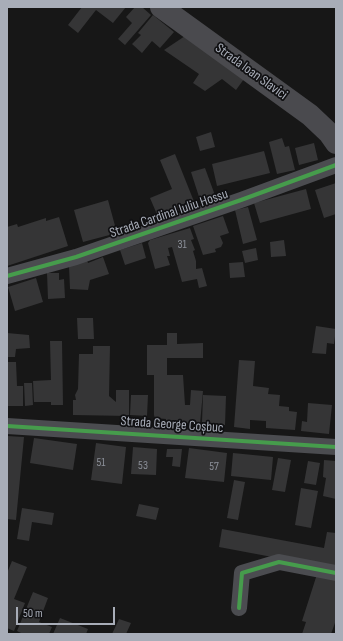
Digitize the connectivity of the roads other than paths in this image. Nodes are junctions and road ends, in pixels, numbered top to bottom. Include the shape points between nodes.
1 (161, 7) edge
2 (336, 143) edge
3 (336, 165) edge
4 (7, 276) edge
5 (7, 426) edge
6 (336, 447) edge
7 (336, 573) edge
8 (239, 608) dead end

1 - 2 main road, Strada Ioan Slavici via 310,115
3 - 4 street, Strada Cardinal Iuliu Hossu via 76,257
5 - 6 street, Strada George Coșbuc
7 - 8 street via 280,562 242,573

